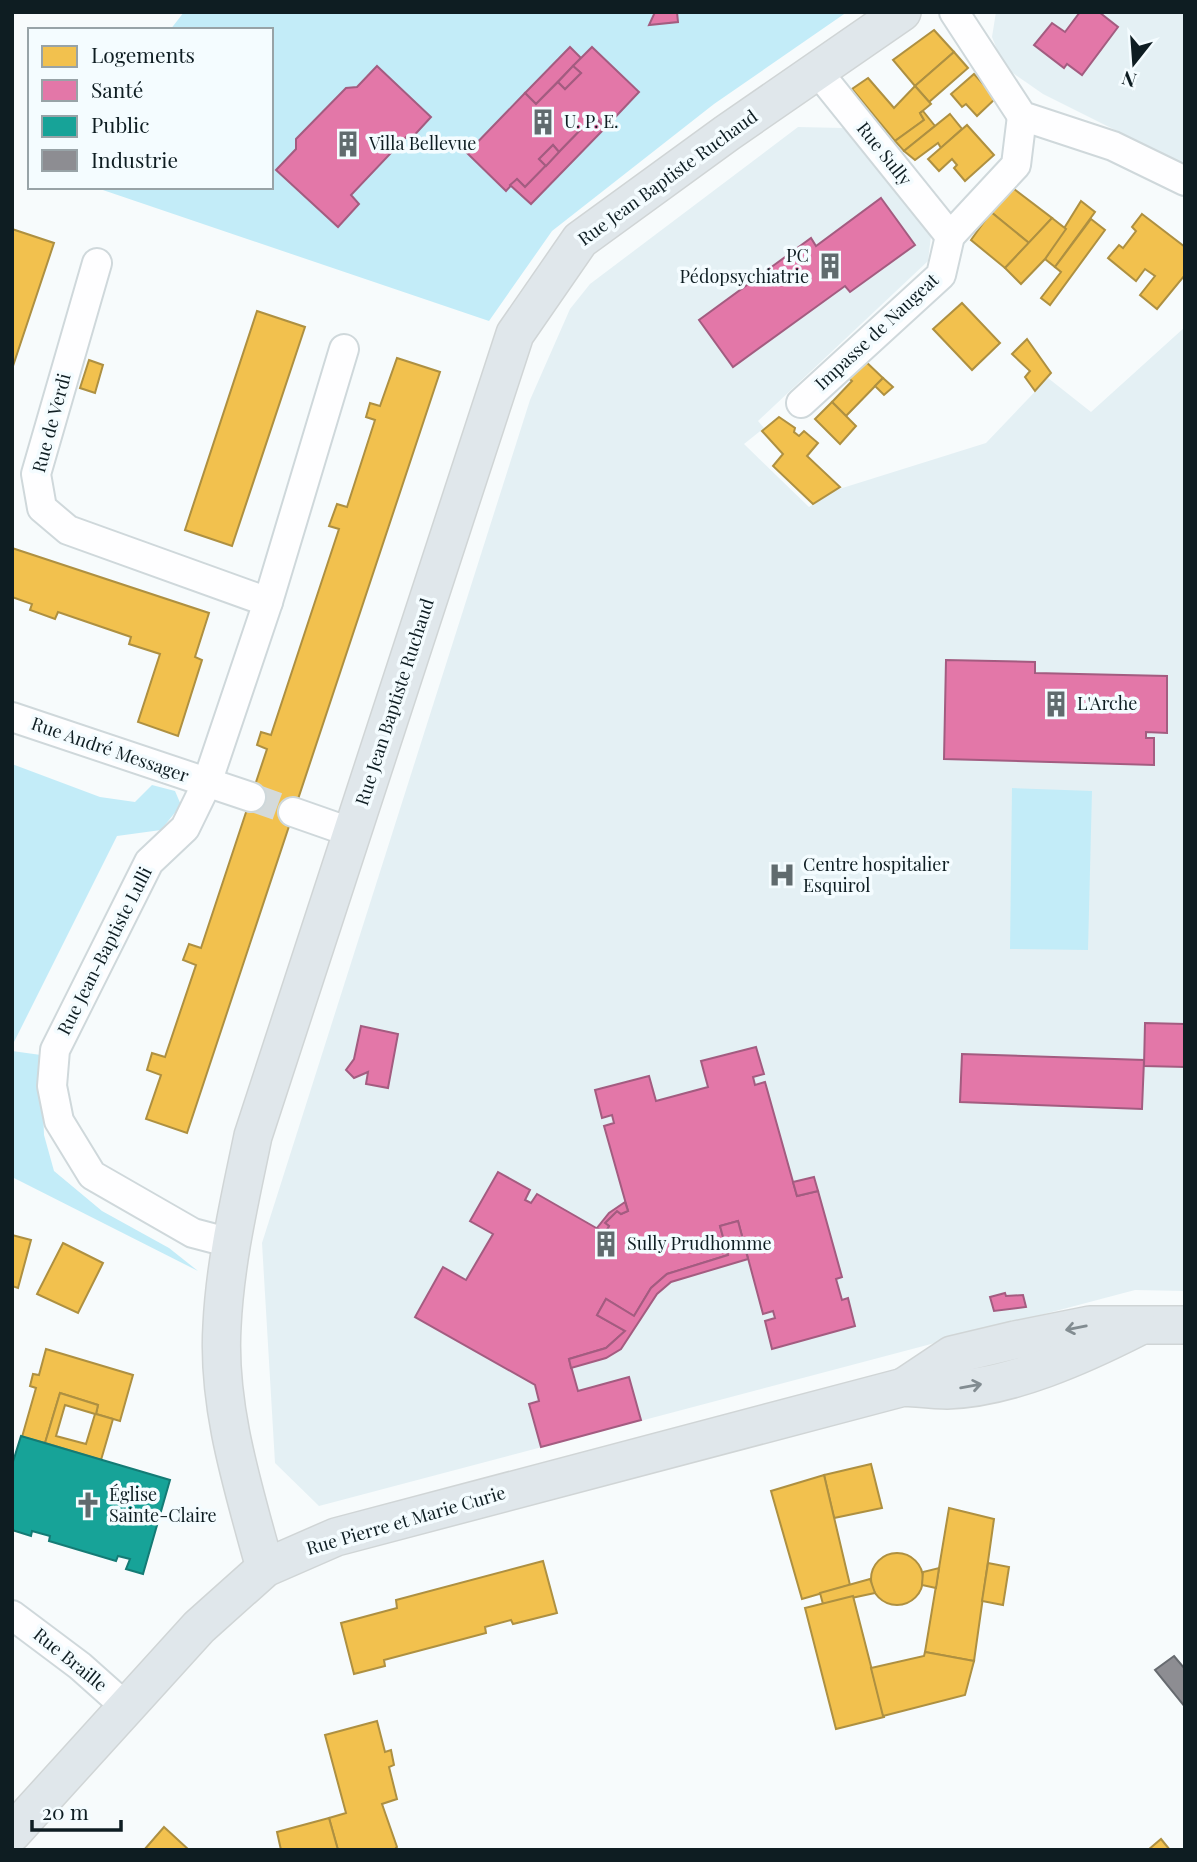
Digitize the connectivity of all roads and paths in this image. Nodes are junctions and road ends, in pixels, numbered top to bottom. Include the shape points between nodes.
1 (902, 12) edge
2 (954, 12) edge
3 (818, 72) junction
4 (1022, 116) junction
5 (1185, 181) edge
6 (950, 236) junction
7 (97, 263) dead end
8 (344, 349) dead end
9 (801, 403) dead end
10 (268, 602) junction
11 (12, 717) edge
12 (207, 783) junction
13 (251, 797) tunnel mouth
14 (293, 812) tunnel mouth
15 (353, 833) junction
16 (231, 1243) junction
17 (1185, 1325) edge
18 (265, 1568) junction
19 (12, 1615) edge
20 (126, 1707) junction
21 (12, 1833) edge

1 - 3 main road, Rue Jean Baptiste Ruchaud
2 - 4 street
3 - 6 street, Rue Sully
3 - 15 main road, Rue Jean Baptiste Ruchaud via 580,240 514,334
4 - 5 street via 1113,146
4 - 6 street, Impasse de Naugeat via 1016,165
6 - 9 street, Impasse de Naugeat via 941,275
7 - 10 street, Rue de Verdi via 36,474 41,508 68,530
8 - 10 street, Rue Jean-Baptiste Lulli
10 - 12 street, Rue Jean-Baptiste Lulli
11 - 12 street, Rue André Messager
12 - 13 street, Rue André Messager
12 - 16 street, Rue Jean-Baptiste Lulli via 185,828 149,862 55,1050 52,1086 59,1121 92,1175 193,1233
14 - 15 street
15 - 16 main road, Rue Jean Baptiste Ruchaud via 253,1136
16 - 18 main road, Rue Jean Baptiste Ruchaud via 222,1328 228,1420
17 - 18 main road, Rue Pierre et Marie Curie via 1138,1327 1090,1351 1024,1374 948,1390 904,1387 336,1537
18 - 20 main road, Rue Pierre et Marie Curie via 199,1627
19 - 20 street, Rue Braille
20 - 21 main road, Rue Pierre et Marie Curie

